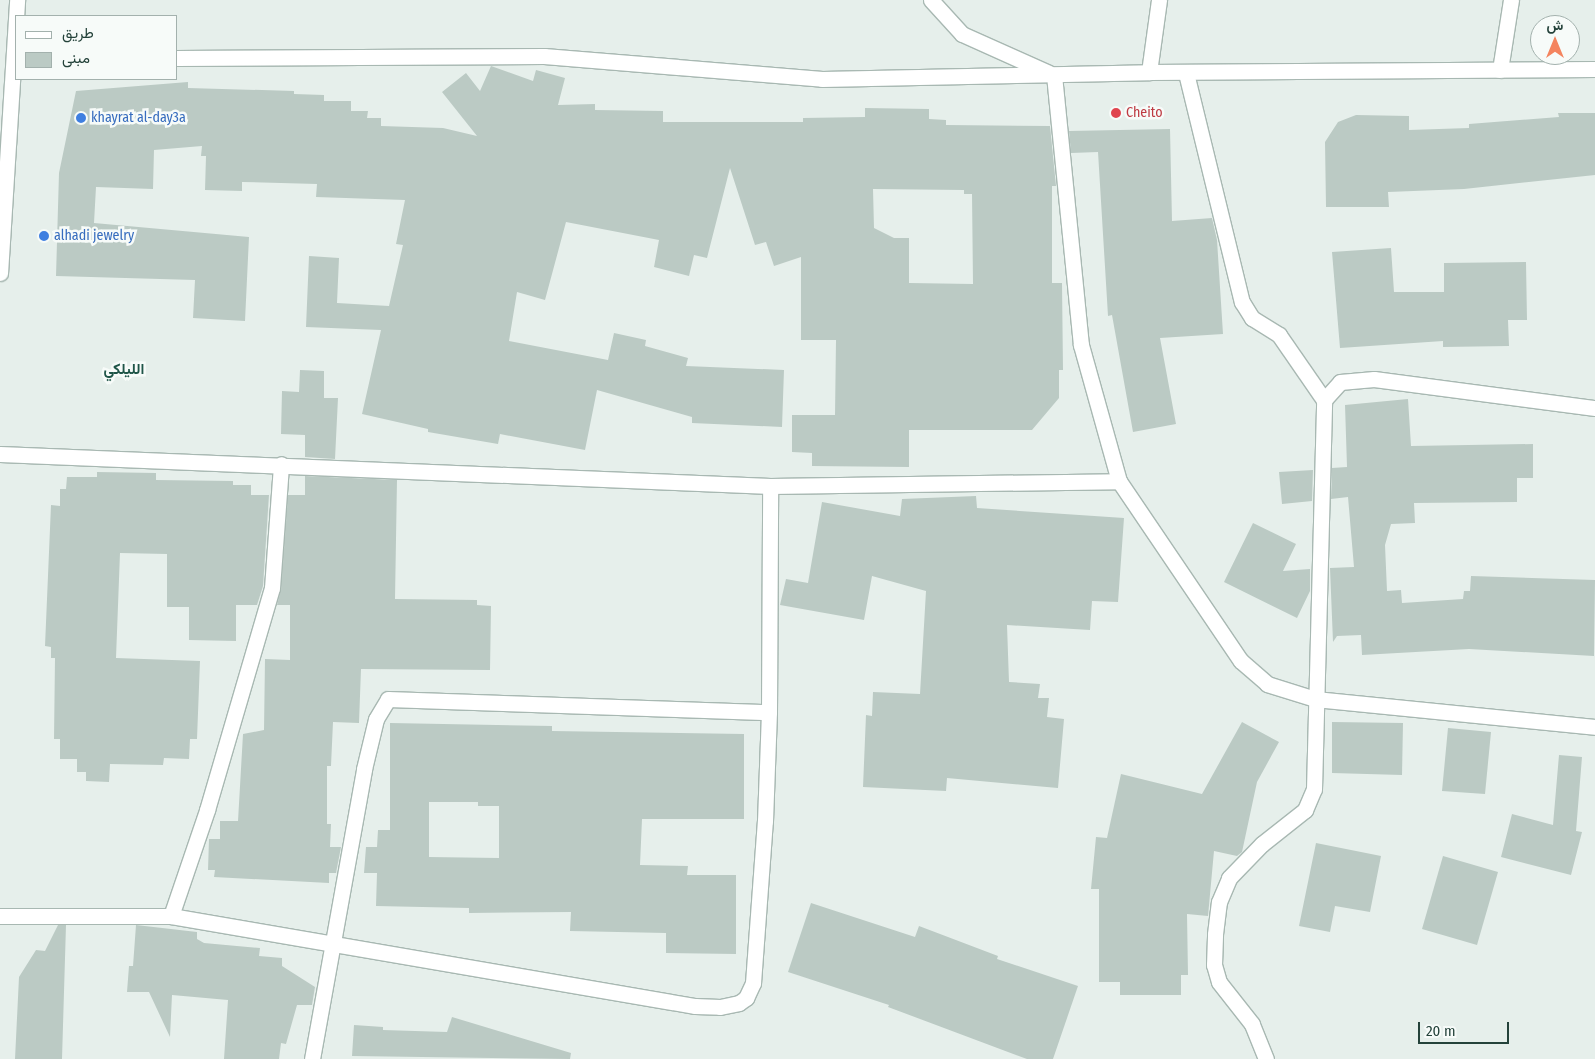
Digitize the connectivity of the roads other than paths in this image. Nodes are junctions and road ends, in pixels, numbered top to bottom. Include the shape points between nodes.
1 (17, 0) edge
2 (931, 0) edge
3 (1159, 0) edge
4 (1511, 0) edge
5 (16, 15) edge
6 (15, 54) edge
7 (178, 58) edge
8 (1595, 69) edge
9 (1500, 70) junction
10 (1148, 72) junction
11 (1186, 73) junction
12 (1054, 75) junction
13 (0, 273) edge
14 (1324, 400) junction
15 (1595, 408) edge
16 (0, 454) edge
17 (280, 464) junction
18 (1119, 481) junction
19 (770, 486) junction
20 (1315, 699) junction
21 (769, 712) junction
22 (1595, 727) edge
23 (0, 916) edge
24 (171, 916) junction
25 (334, 945) junction
26 (312, 1059) edge
27 (1266, 1059) edge

1 - 5 street
2 - 12 street via 962,34
3 - 10 street
4 - 9 street
6 - 13 street
7 - 12 street via 544,56 822,79
8 - 9 street
9 - 11 street
10 - 11 street
10 - 12 street
11 - 14 street via 1242,302 1252,318 1279,335
12 - 18 street via 1081,345
14 - 15 street via 1340,382 1374,379
14 - 20 street
16 - 17 street
17 - 19 street
17 - 24 street via 272,588 210,801
18 - 19 street
18 - 20 street via 1241,661 1267,684
19 - 21 street
20 - 22 street
20 - 27 street via 1316,761 1312,798 1305,810 1243,862 1230,878 1218,910 1214,964 1219,982 1252,1024
21 - 25 street via 388,699 376,719 364,769
21 - 25 street via 753,983 746,998 739,1003 720,1008 695,1006
23 - 24 street
24 - 25 street
25 - 26 street

